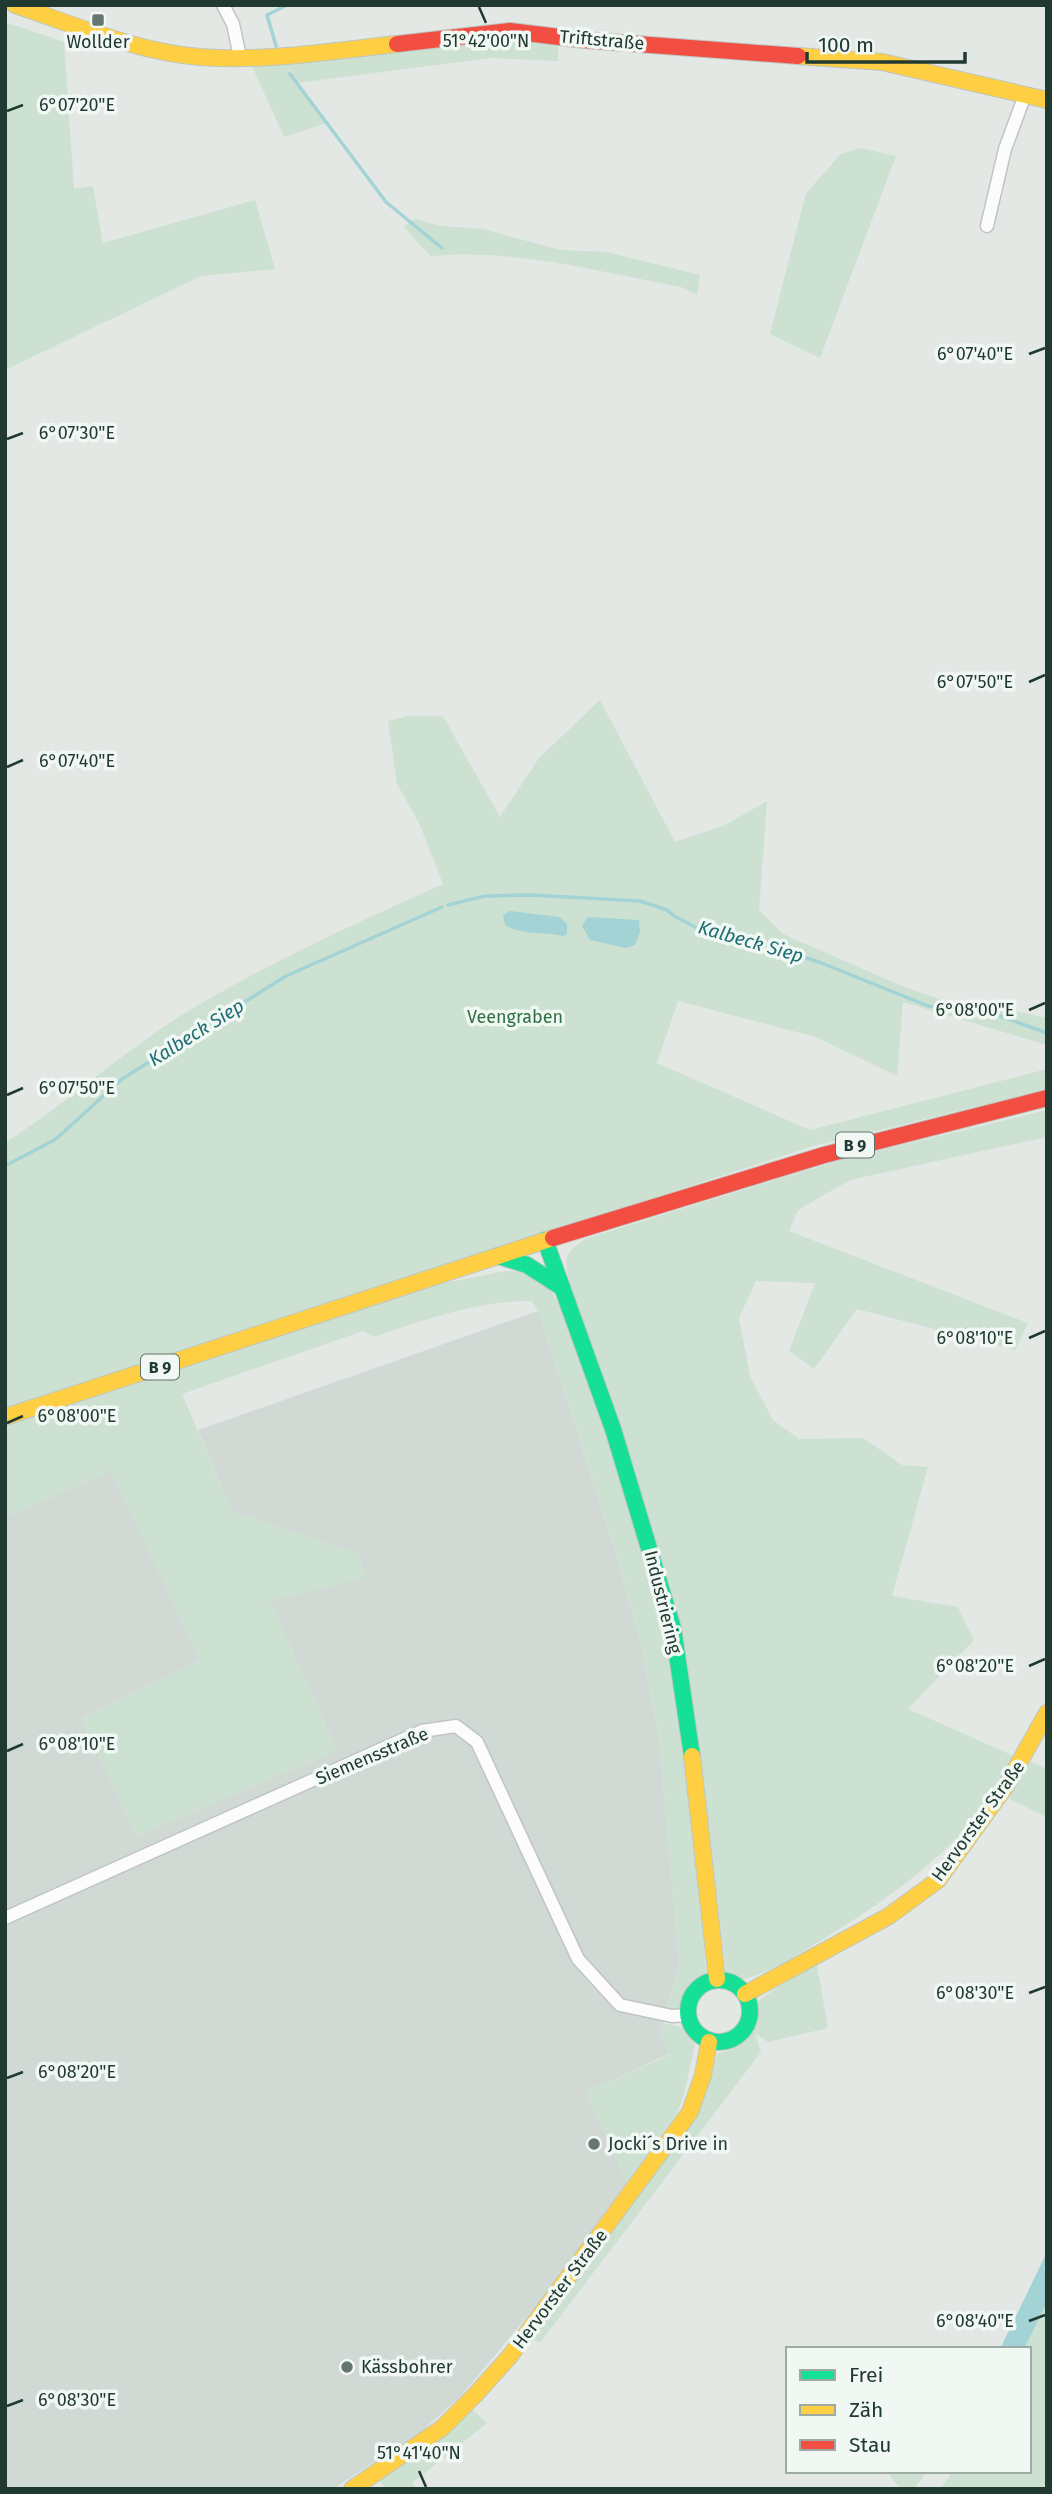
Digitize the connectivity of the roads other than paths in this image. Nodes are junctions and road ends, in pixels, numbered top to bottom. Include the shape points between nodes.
1 (15, 5) edge
2 (223, 5) edge
3 (240, 57) junction
4 (1025, 95) junction
5 (1047, 100) edge
6 (987, 226) dead end
7 (1047, 1098) edge
8 (545, 1240) junction
9 (498, 1256) junction
10 (561, 1287) junction
11 (5, 1417) edge
12 (1047, 1713) edge
13 (5, 1919) edge
14 (717, 1979) junction
15 (745, 1994) junction
16 (687, 2015) junction
17 (709, 2042) junction
18 (352, 2489) edge

1 - 3 street, Triftstraße via 171,54
2 - 3 street via 233,24
3 - 4 street, Triftstraße via 281,57 510,31 882,62
4 - 5 street, Triftstraße
4 - 6 street via 1005,149
7 - 8 street, B 9 via 851,1146
8 - 9 street, B 9
8 - 10 street, Industriering
9 - 10 street via 527,1265
9 - 11 street, B 9
10 - 14 street, Industriering via 613,1429 673,1628 692,1751
12 - 15 street, Hervorster Straße via 1016,1773 932,1886 870,1928
13 - 16 street, Siemensstraße via 422,1731 456,1727 477,1742 578,1959 620,2005
14 - 15 street via 734,1983
14 - 16 street via 700,1985 689,1998
15 - 17 street via 751,2014 744,2031 728,2042
16 - 17 street via 694,2032
17 - 18 street, Hervorster Straße via 690,2112 510,2356 442,2428

